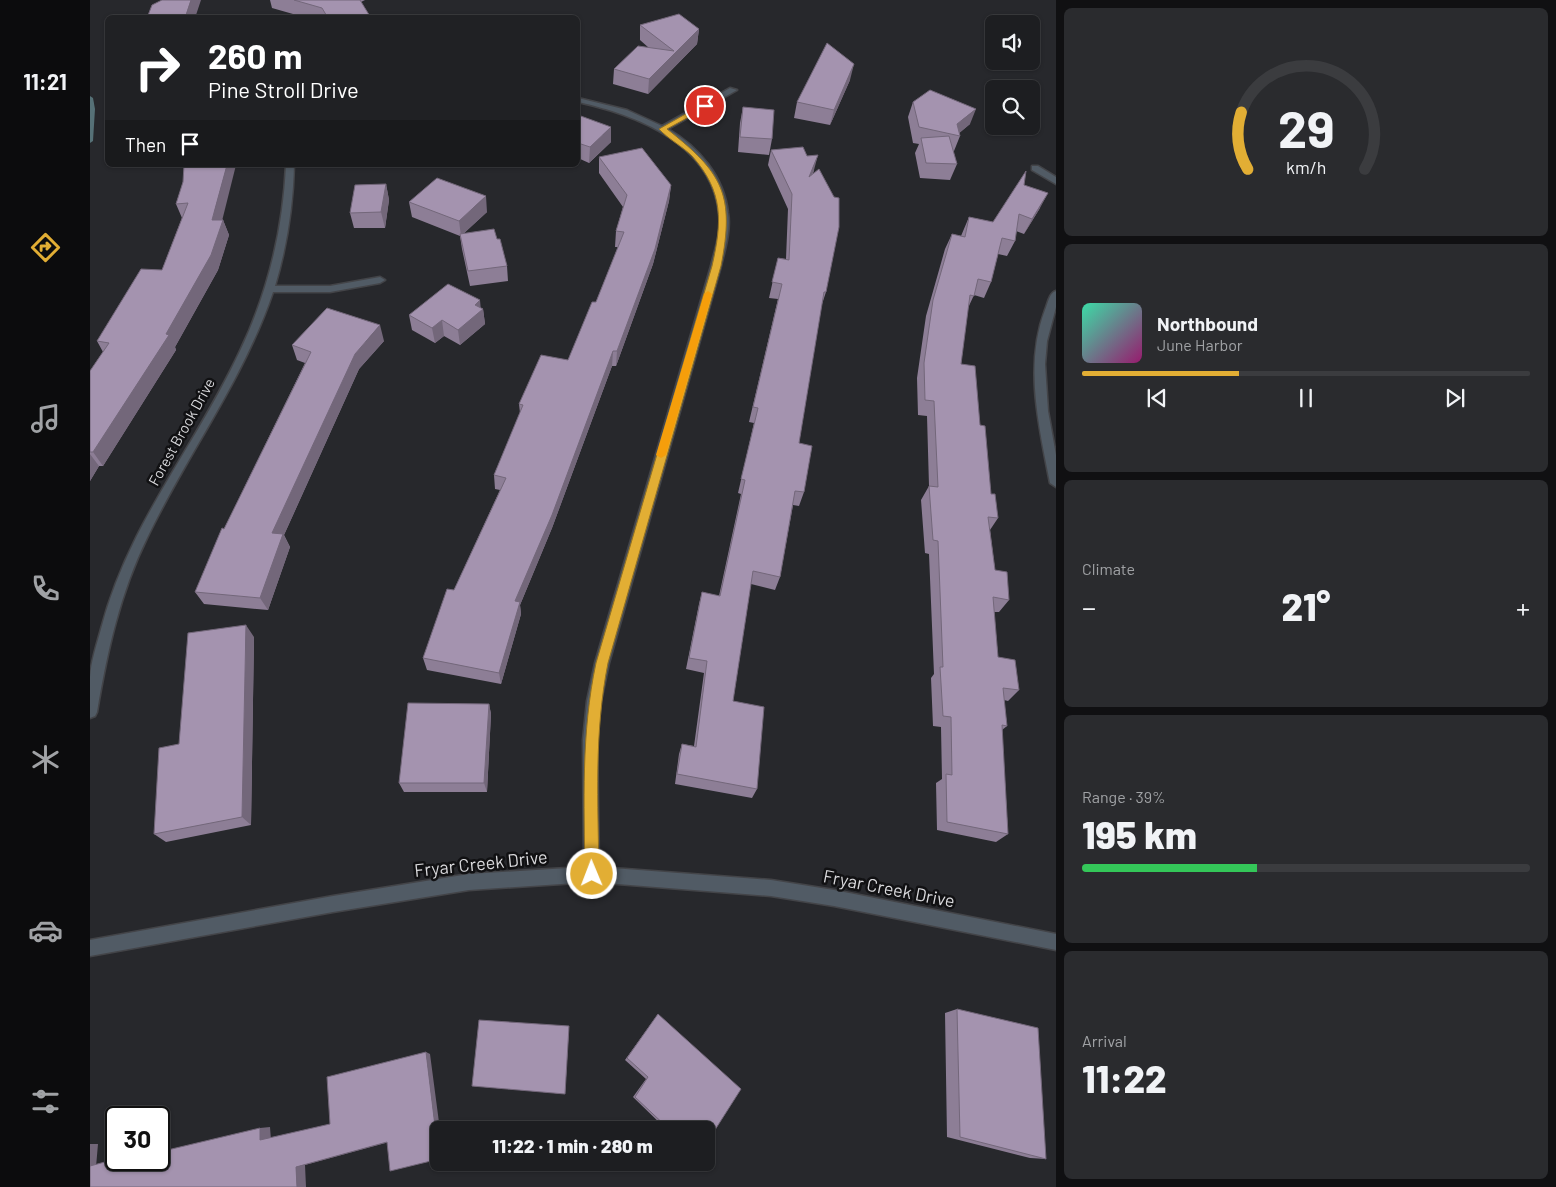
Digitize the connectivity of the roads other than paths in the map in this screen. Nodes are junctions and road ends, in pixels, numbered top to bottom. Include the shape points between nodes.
1 (733, 90) dead end
2 (580, 100) edge
3 (662, 129) junction
4 (290, 167) edge
5 (1035, 168) dead end
6 (1056, 181) edge
7 (380, 280) dead end
8 (270, 289) junction
9 (1056, 294) edge
10 (1056, 483) edge
11 (90, 712) edge
12 (592, 874) junction
13 (1056, 942) edge
14 (90, 948) edge

1 - 3 street
2 - 3 street via 607,106
3 - 12 street via 694,154 715,182 724,213 723,233 594,701 590,740
4 - 8 street, Forest Brook Drive via 289,194
5 - 6 street
7 - 8 street via 330,289
8 - 11 street, Forest Brook Drive via 238,362 134,554 103,642
9 - 10 street via 1042,332 1038,383
12 - 13 street, Fryar Creek Drive via 771,888
12 - 14 street, Fryar Creek Drive via 469,882

